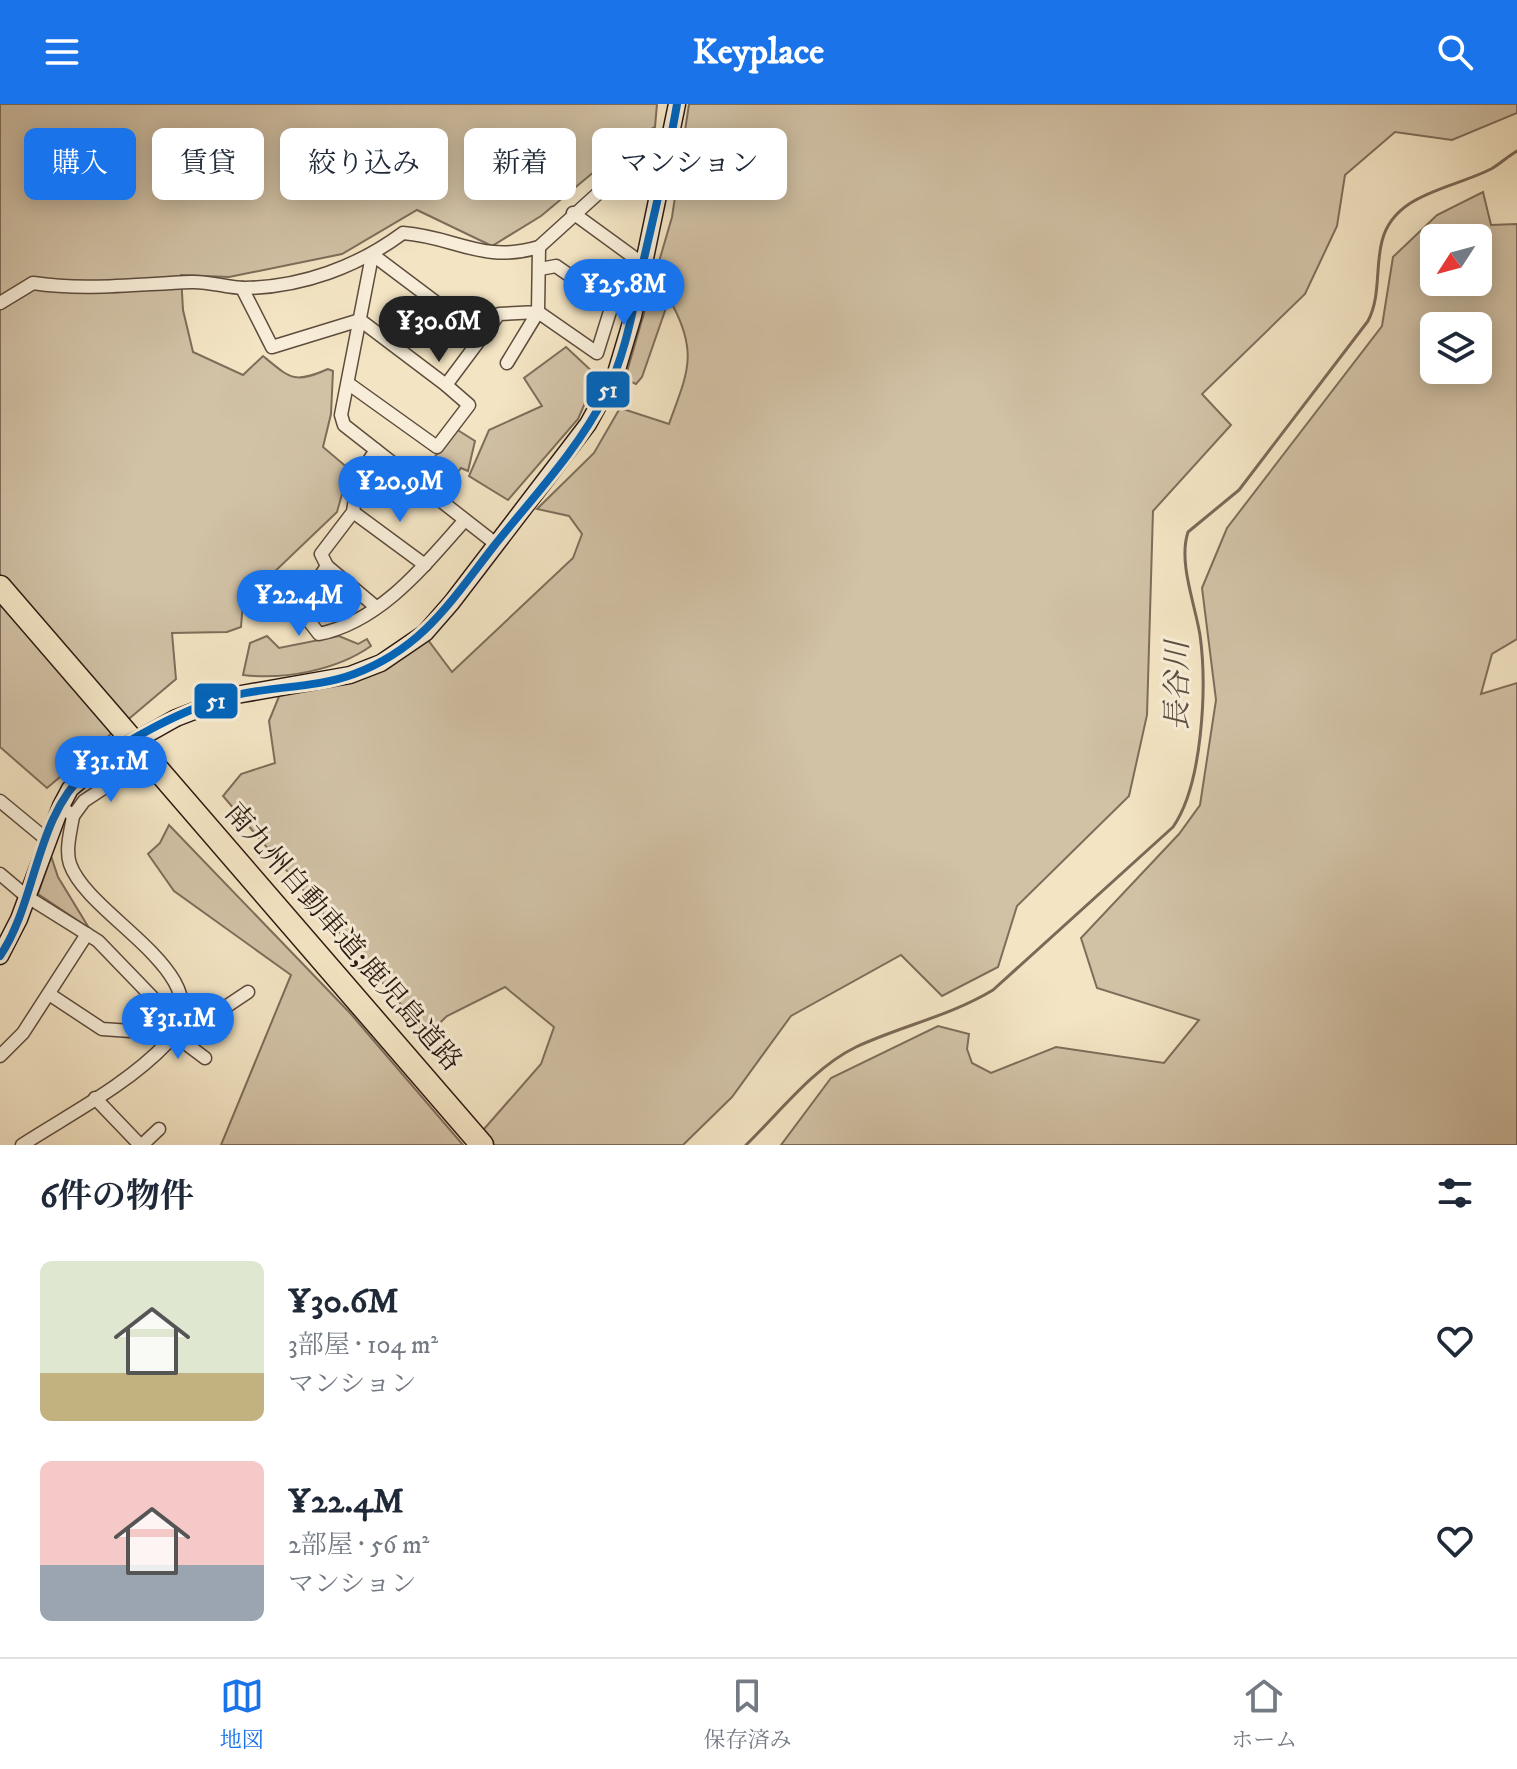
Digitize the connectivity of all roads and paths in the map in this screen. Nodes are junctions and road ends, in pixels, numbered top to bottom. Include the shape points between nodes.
1 (677, 104) edge
2 (673, 128) edge
3 (592, 197) edge
4 (657, 200) edge
5 (573, 213) junction
6 (539, 247) junction
7 (372, 256) junction
8 (643, 264) junction
9 (540, 269) junction
10 (242, 288) junction
11 (0, 303) edge
12 (538, 312) junction
13 (360, 320) junction
14 (482, 337) junction
15 (507, 363) dead end
16 (349, 384) junction
17 (446, 385) junction
18 (376, 450) junction
19 (353, 512) junction
20 (464, 521) junction
21 (496, 544) junction
22 (425, 565) junction
23 (327, 566) junction
24 (0, 587) edge
25 (376, 607) junction
26 (125, 774) dead end
27 (0, 801) edge
28 (67, 811) junction
29 (46, 839) junction
30 (0, 874) edge
31 (26, 896) junction
32 (87, 934) junction
33 (1, 951) edge
34 (248, 992) dead end
35 (49, 994) junction
36 (185, 1008) junction
37 (173, 1034) junction
38 (0, 1056) edge
39 (205, 1058) dead end
40 (95, 1098) junction
41 (159, 1129) dead end
42 (22, 1145) edge
43 (141, 1145) edge
44 (482, 1145) edge

1 - 2 street
3 - 5 street
4 - 8 street
5 - 6 street
5 - 8 street
6 - 7 street via 501,255 403,233
6 - 9 street
7 - 10 street via 309,279
7 - 13 street
7 - 14 street
8 - 21 street via 624,344 603,399
9 - 12 street
9 - 12 street via 556,266 612,305 597,353
10 - 11 street via 203,281 70,288 33,283
10 - 13 street via 272,347
12 - 14 street via 499,314
12 - 15 street
13 - 16 street
13 - 17 street
14 - 17 street
16 - 17 street via 437,447 469,405
16 - 18 street via 341,415 344,425
18 - 19 street via 358,477
18 - 20 street
19 - 22 street
19 - 23 street via 321,554
20 - 21 street
20 - 22 street
21 - 28 street, bridge via 425,633 381,663 350,675 236,695 176,718 110,755 70,789
22 - 25 street
23 - 25 street
23 - 25 street via 299,608 319,634 347,628
24 - 44 highway, 南九州自動車道;鹿児島道路
26 - 28 street
27 - 29 street
28 - 29 street
28 - 36 street via 69,862 83,889 158,960 183,996
29 - 31 street
30 - 31 street
31 - 32 street
31 - 33 street
32 - 35 street
32 - 35 street via 154,999 153,1009 131,1031 102,1029
34 - 36 street via 206,1020
35 - 38 street
36 - 37 street
37 - 39 street
37 - 40 street via 138,1068
40 - 42 street
40 - 43 street
41 - 43 street

